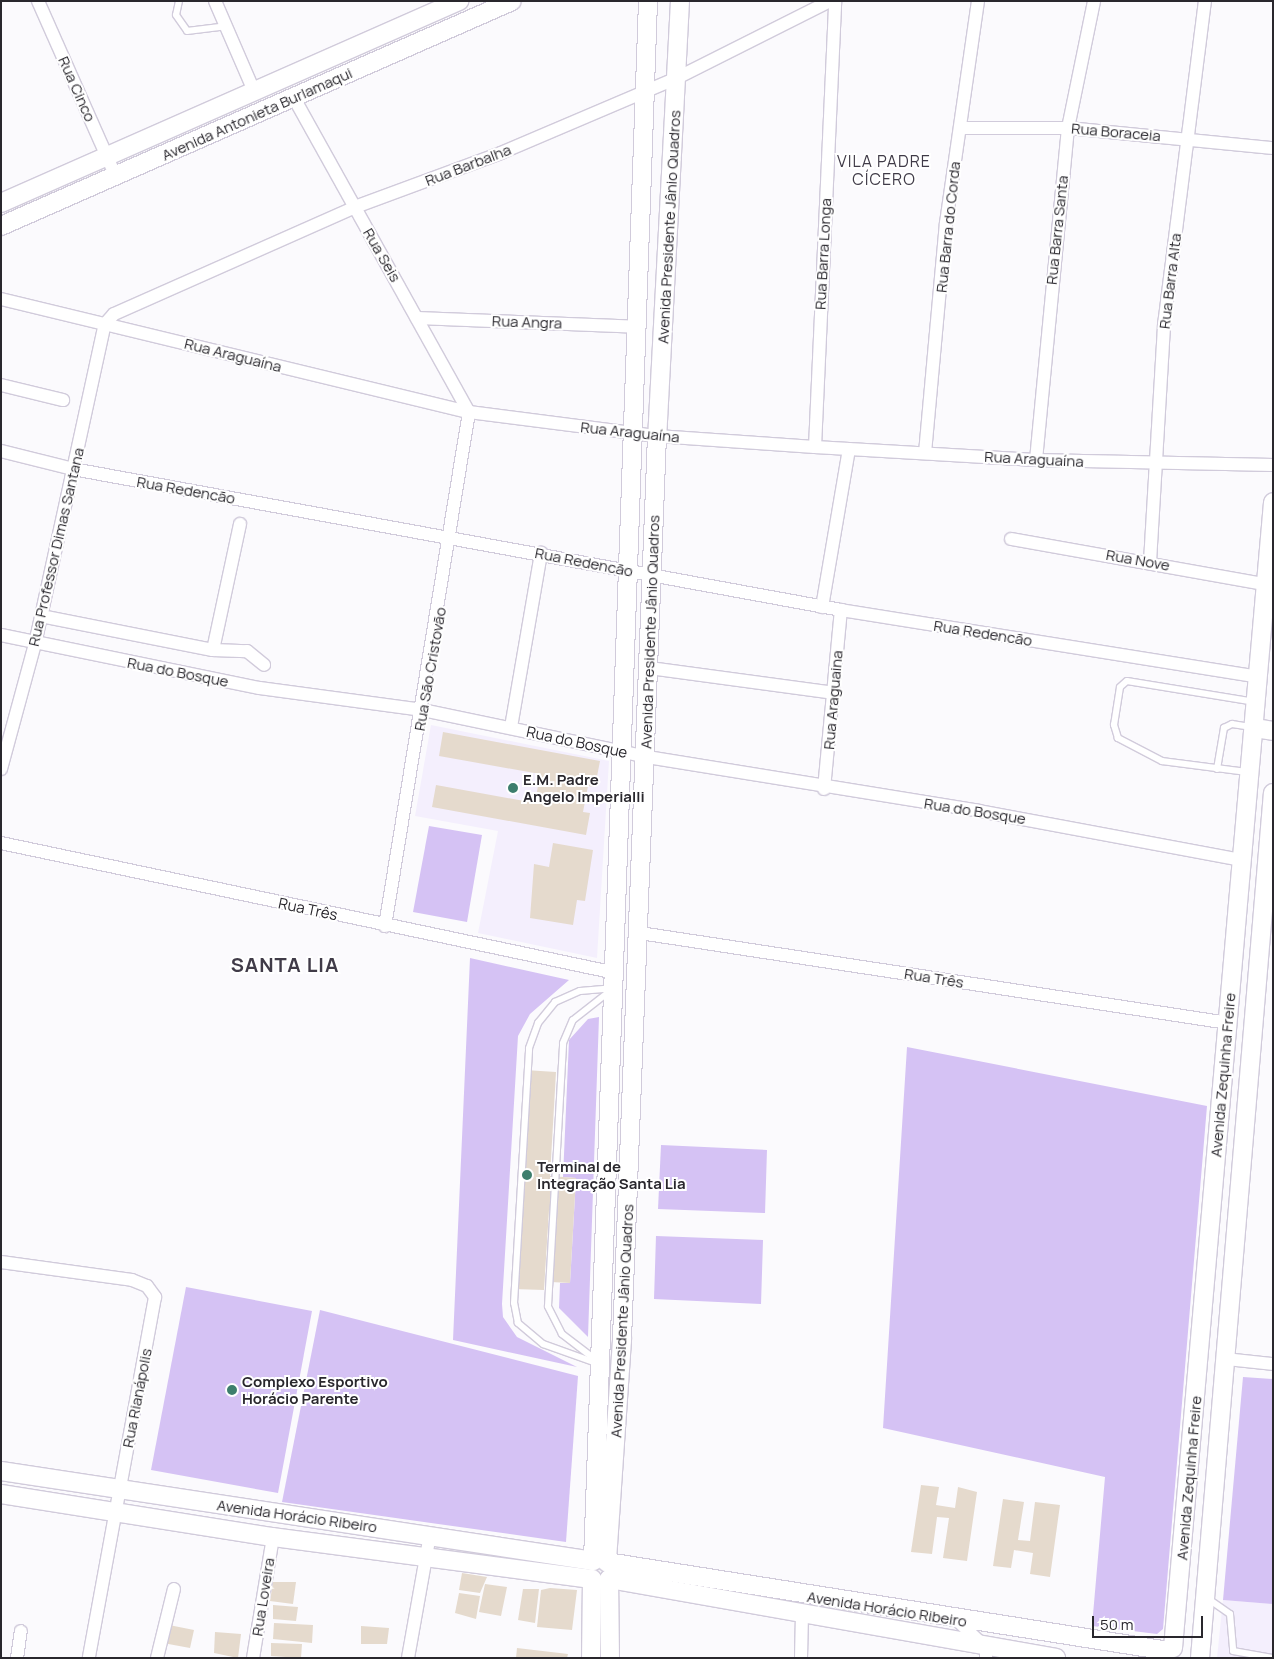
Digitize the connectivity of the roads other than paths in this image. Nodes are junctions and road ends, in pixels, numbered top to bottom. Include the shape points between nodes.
1 (38, 1) edge
2 (179, 1) edge
3 (215, 1) edge
4 (458, 1) edge
5 (512, 1) edge
6 (648, 1) edge
7 (680, 1) edge
8 (830, 1) edge
9 (835, 1) edge
10 (978, 1) edge
11 (1094, 1) edge
12 (1205, 1) edge
13 (416, 20) junction
14 (226, 26) junction
15 (424, 39) junction
16 (678, 78) junction
17 (254, 91) junction
18 (645, 91) junction
19 (294, 98) junction
20 (960, 128) junction
21 (1068, 128) junction
22 (1184, 139) junction
23 (1273, 148) edge
24 (108, 159) junction
25 (116, 177) junction
26 (1, 202) edge
27 (355, 207) junction
28 (1, 226) edge
29 (1, 299) edge
30 (417, 318) junction
31 (105, 324) junction
32 (637, 327) junction
33 (1, 385) edge
34 (63, 400) dead end
35 (469, 412) junction
36 (634, 434) junction
37 (657, 436) junction
38 (815, 447) junction
39 (849, 449) junction
40 (1, 451) edge
41 (925, 453) junction
42 (1036, 460) junction
43 (1153, 463) junction
44 (1273, 465) edge
45 (73, 469) junction
46 (1273, 502) edge
47 (240, 524) dead end
48 (452, 539) junction
49 (1010, 539) dead end
50 (541, 554) junction
51 (1150, 562) junction
52 (626, 570) junction
53 (651, 576) junction
54 (1264, 584) junction
55 (822, 607) junction
56 (842, 610) junction
57 (41, 616) junction
58 (1, 636) edge
59 (35, 644) junction
60 (213, 650) junction
61 (264, 665) dead end
62 (650, 668) junction
63 (1258, 677) junction
64 (834, 693) junction
65 (1256, 703) junction
66 (423, 710) junction
67 (511, 727) junction
68 (1255, 728) junction
69 (1273, 731) edge
70 (623, 752) junction
71 (647, 757) junction
72 (1218, 769) junction
73 (1, 770) edge
74 (1250, 772) junction
75 (824, 789) junction
76 (1273, 793) edge
77 (1, 843) edge
78 (1241, 860) junction
79 (1269, 883) edge
80 (385, 926) junction
81 (640, 933) junction
82 (616, 980) junction
83 (637, 1000) junction
84 (1228, 1023) junction
85 (1, 1262) edge
86 (622, 1340) junction
87 (1226, 1360) junction
88 (1273, 1364) edge
89 (601, 1365) junction
90 (1191, 1458) junction
91 (1, 1471) edge
92 (1215, 1471) junction
93 (118, 1492) junction
94 (1, 1494) edge
95 (115, 1513) junction
96 (430, 1534) junction
97 (273, 1537) junction
98 (426, 1558) junction
99 (600, 1570) junction
100 (174, 1589) dead end
101 (1205, 1597) junction
102 (802, 1615) junction
103 (958, 1621) junction
104 (20, 1631) dead end
105 (1168, 1652) edge
106 (986, 1653) edge
107 (17, 1658) edge
108 (89, 1658) edge
109 (157, 1658) edge
110 (253, 1658) edge
111 (408, 1658) edge
112 (591, 1658) edge
113 (610, 1658) edge
114 (801, 1658) edge
115 (1056, 1658) edge
116 (1200, 1658) edge
117 (1272, 1658) edge

1 - 24 street, Rua Cinco
2 - 14 lane via 176,15 188,31
3 - 14 street
4 - 13 street, Avenida Antonieta Burlamaqui
5 - 15 street, Avenida Antonieta Burlamaqui
6 - 18 street, Avenida Presidente Jânio Quadros
7 - 16 street, Avenida Presidente Jânio Quadros
8 - 16 street, Rua Barbalha
9 - 38 street, Rua Barra Longa
10 - 20 street, Rua Barra do Corda
11 - 21 street, Rua Barra Santa
12 - 22 street, Rua Barra Alta
13 - 15 street
13 - 17 street, Avenida Antonieta Burlamaqui
14 - 17 street
15 - 19 street, Avenida Antonieta Burlamaqui
16 - 18 street, Rua Barbalha
16 - 37 street, Avenida Presidente Jânio Quadros
17 - 24 street, Avenida Antonieta Burlamaqui
18 - 27 street, Rua Barbalha via 501,153
18 - 32 street, Avenida Presidente Jânio Quadros
19 - 25 street, Avenida Antonieta Burlamaqui
19 - 27 street, Rua Seis
20 - 21 street, Rua Boraceia
20 - 41 street, Rua Barra do Corda
21 - 22 street, Rua Boraceia
21 - 42 street, Rua Barra Santa
22 - 23 street, Rua Boraceia
22 - 43 street, Rua Barra Alta
24 - 25 street, Rua Cinco
24 - 26 street, Avenida Antonieta Burlamaqui
25 - 28 street, Avenida Antonieta Burlamaqui
27 - 30 street, Rua Seis
27 - 31 street, Rua Barbalha via 120,310
29 - 31 street, Rua Araguaína
30 - 32 street, Rua Angra
30 - 35 street, Rua Seis
31 - 35 street, Rua Araguaína
31 - 45 street, Rua Professor Dimas Santana
32 - 36 street, Avenida Presidente Jânio Quadros
33 - 34 street
35 - 36 street, Rua Araguaína
35 - 48 street, Rua São Cristovão
36 - 37 street, Rua Araguaína
36 - 52 street, Avenida Presidente Jânio Quadros
37 - 38 street, Rua Araguaína
37 - 53 street, Avenida Presidente Jânio Quadros
38 - 39 street, Rua Araguaína
39 - 41 street, Rua Araguaína
39 - 55 street
40 - 45 street, Rua Redencão
41 - 42 street, Rua Araguaína
42 - 43 street, Rua Araguaína
43 - 44 street, Rua Araguaína
43 - 51 street, Rua Barra Alta
45 - 48 street, Rua Redencão
45 - 57 street, Rua Professor Dimas Santana
46 - 54 street, Avenida Zequinha Freire
47 - 60 street
48 - 50 street, Rua Redencão
48 - 66 street, Rua São Cristovão
49 - 51 street, Rua Nove
50 - 52 street, Rua Redencão
50 - 67 street
51 - 54 street, Rua Nove
52 - 53 street, Rua Redencão
52 - 70 street, Avenida Presidente Jânio Quadros
53 - 55 street, Rua Redencão
53 - 62 street, Avenida Presidente Jânio Quadros
54 - 63 street, Avenida Zequinha Freire
55 - 56 street, Rua Redencão
56 - 63 street, Rua Redencão
56 - 64 street, Rua Araguaina
57 - 59 street, Rua Professor Dimas Santana
57 - 60 street
58 - 59 street, Rua do Bosque
59 - 66 street, Rua do Bosque via 260,688
59 - 73 street, Rua Professor Dimas Santana
60 - 61 street via 247,652
62 - 64 street
62 - 71 street, Avenida Presidente Jânio Quadros
63 - 65 street, Avenida Zequinha Freire
64 - 75 street, Rua Araguaina
65 - 68 street, Avenida Zequinha Freire
65 - 72 lane via 1136,681 1120,687 1114,725 1118,738 1162,761
66 - 67 street, Rua do Bosque
66 - 80 street, Rua São Cristovão
67 - 70 street, Rua do Bosque
68 - 69 street
68 - 72 lane via 1232,724 1224,728
68 - 74 street, Avenida Zequinha Freire
70 - 71 street, Rua do Bosque
70 - 82 street, Avenida Presidente Jânio Quadros
71 - 75 street, Rua do Bosque
71 - 81 street, Avenida Presidente Jânio Quadros
72 - 74 lane
74 - 78 street, Avenida Zequinha Freire
75 - 78 street, Rua do Bosque via 989,812
76 - 79 street, Avenida Zequinha Freire
77 - 80 street, Rua Três
78 - 84 street, Avenida Zequinha Freire
79 - 87 street, Avenida Zequinha Freire
80 - 82 street, Rua Três
81 - 83 street, Avenida Presidente Jânio Quadros
81 - 84 street, Rua Três
82 - 83 street
82 - 89 street, Avenida Presidente Jânio Quadros
82 - 89 lane via 573,1020 562,1043 548,1306 562,1334
82 - 89 lane via 555,1002 538,1023 529,1048 514,1303 518,1323 543,1344
83 - 86 street, Avenida Presidente Jânio Quadros
84 - 90 street, Avenida Zequinha Freire
85 - 93 street, Rua Rianápolis via 132,1280 152,1290 156,1303
86 - 89 street
86 - 99 street, Avenida Presidente Jânio Quadros
87 - 88 street
87 - 92 street, Avenida Zequinha Freire
89 - 99 street, Avenida Presidente Jânio Quadros
90 - 92 street
90 - 105 street, Avenida Zequinha Freire
91 - 93 street, Avenida Horácio Ribeiro
92 - 101 street, Avenida Zequinha Freire
93 - 95 street, Rua Rianápolis
93 - 96 street, Avenida Horácio Ribeiro
94 - 95 street, Avenida Horácio Ribeiro
95 - 97 street, Avenida Horácio Ribeiro
95 - 108 street
96 - 98 street
96 - 99 street, Avenida Horácio Ribeiro
97 - 98 street, Avenida Horácio Ribeiro
97 - 110 street, Rua Loveira
98 - 99 street, Avenida Horácio Ribeiro
98 - 111 street
99 - 102 street, Avenida Horácio Ribeiro
99 - 103 street, Avenida Horácio Ribeiro
99 - 112 street, Avenida Presidente Jânio Quadros
99 - 113 street, Avenida Presidente Jânio Quadros
100 - 109 street
101 - 116 street, Avenida Zequinha Freire
101 - 117 lane via 1230,1614 1233,1651
102 - 106 street, Avenida Horácio Ribeiro
102 - 114 street
103 - 105 street, Avenida Horácio Ribeiro
103 - 106 street
104 - 107 street
105 - 116 street, Avenida Horácio Ribeiro via 1190,1647
106 - 115 street, Avenida Horácio Ribeiro

